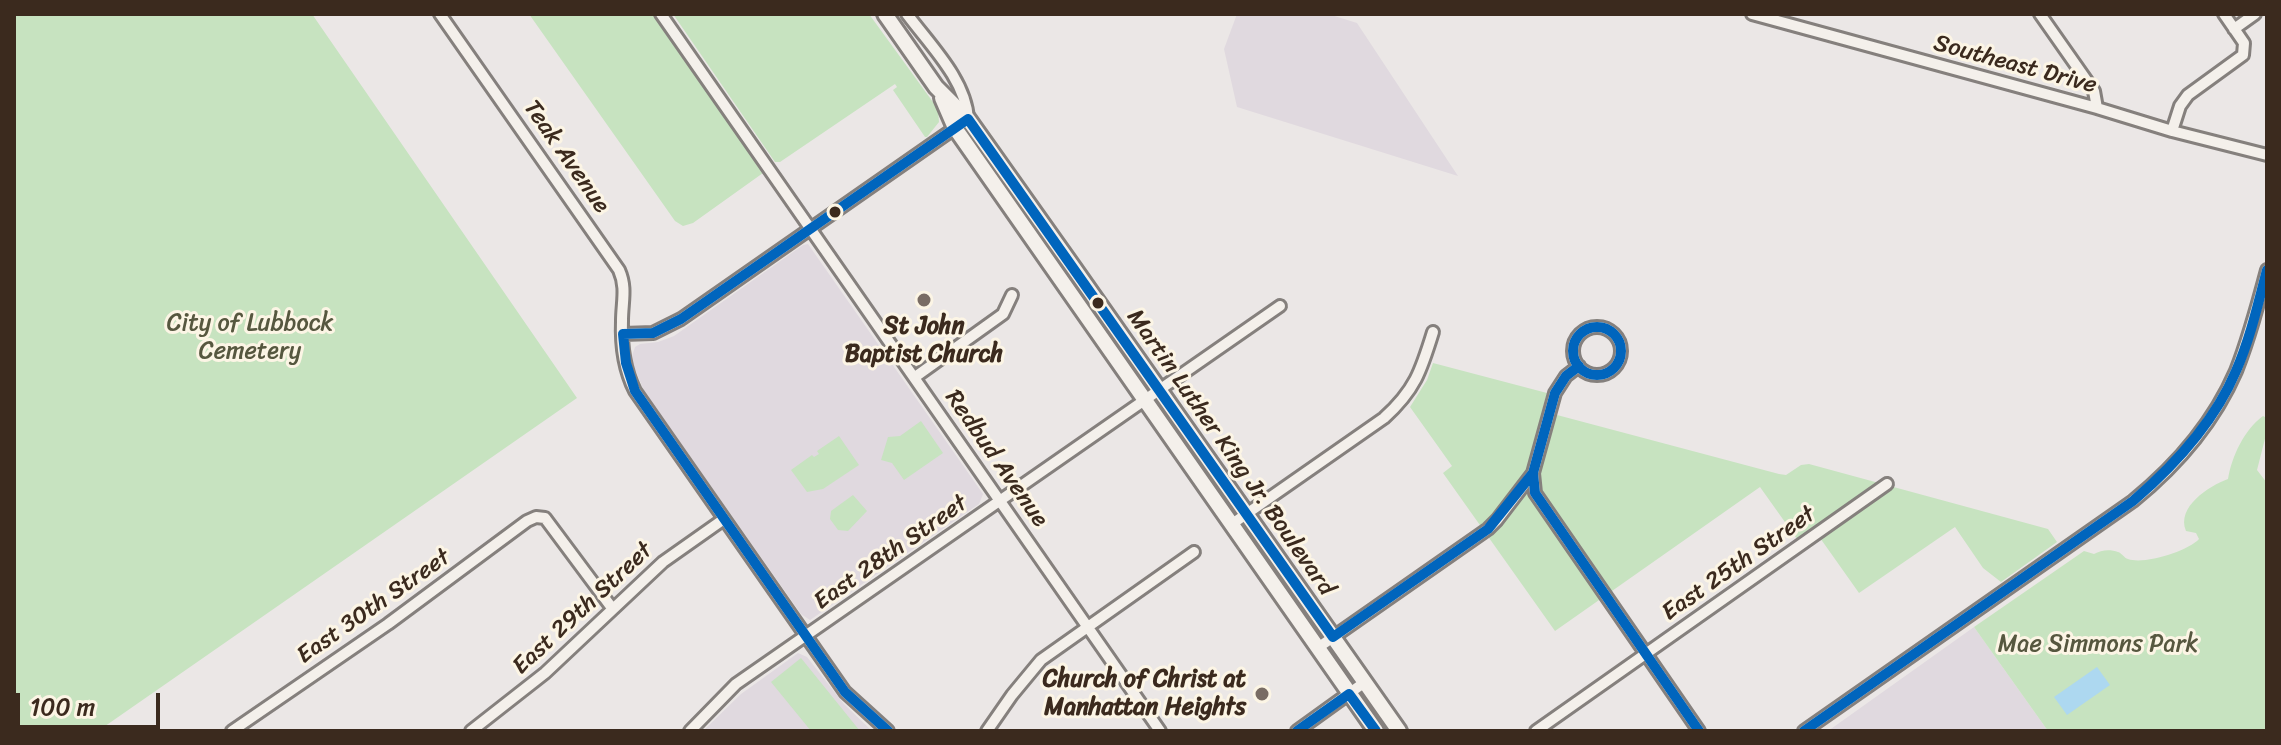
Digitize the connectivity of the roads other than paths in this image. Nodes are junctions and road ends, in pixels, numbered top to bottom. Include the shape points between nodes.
1 (440, 14) edge
2 (661, 14) edge
3 (885, 14) edge
4 (907, 14) edge
5 (1752, 14) edge
6 (2040, 14) edge
7 (2224, 14) edge
8 (2255, 14) edge
9 (2234, 29) junction
10 (2097, 108) junction
11 (961, 123) junction
12 (2172, 131) junction
13 (2267, 155) edge
14 (811, 227) junction
15 (2267, 270) edge
16 (1012, 295) dead end
17 (1280, 306) dead end
18 (1433, 332) dead end
19 (623, 334) junction
20 (1579, 366) junction
21 (915, 377) junction
22 (1160, 391) junction
23 (1145, 401) junction
24 (1533, 473) junction
25 (1887, 484) dead end
26 (1001, 501) junction
27 (1247, 514) junction
28 (724, 519) junction
29 (1232, 524) junction
30 (1194, 552) dead end
31 (612, 608) junction
32 (1087, 626) junction
33 (806, 636) junction
34 (1333, 637) junction
35 (1319, 647) junction
36 (1646, 654) junction
37 (1365, 682) junction
38 (1349, 694) junction
39 (234, 730) edge
40 (471, 731) edge
41 (690, 731) edge
42 (888, 731) edge
43 (987, 731) edge
44 (1160, 731) edge
45 (1297, 731) edge
46 (1376, 731) edge
47 (1399, 731) edge
48 (1536, 731) edge
49 (1699, 731) edge
50 (1804, 731) edge

1 - 19 street, Teak Avenue via 619,270 624,281
2 - 14 street, Redbud Avenue
3 - 11 main road, Martin Luther King Jr. Boulevard
4 - 11 street via 967,105
5 - 10 street, Southeast Drive
6 - 10 street via 2094,91
7 - 9 street
8 - 9 street
9 - 12 street via 2244,43 2243,55 2188,95
10 - 12 street, Southeast Drive
11 - 14 street
11 - 22 main road, Martin Luther King Jr. Boulevard
11 - 23 main road, Martin Luther King Jr. Boulevard
12 - 13 street, Southeast Drive
14 - 19 street via 666,328
14 - 21 street, Redbud Avenue
15 - 50 street via 2235,371 2197,435 2169,469 2133,501
16 - 21 street via 1003,314
17 - 22 street, East 28th Street
18 - 27 street via 1422,369 1403,402
19 - 28 street, Teak Avenue via 635,391
20 - 20 street via 1596,375 1613,369 1620,342 1608,329 1588,329 1574,350
20 - 24 street via 1555,393
21 - 26 street, Redbud Avenue
22 - 23 street, East 28th Street
22 - 27 main road, Martin Luther King Jr. Boulevard
23 - 26 street, East 28th Street
23 - 29 main road, Martin Luther King Jr. Boulevard
24 - 34 street via 1488,529
24 - 36 street via 1539,501
25 - 36 street, East 25th Street
26 - 32 street, Redbud Avenue
26 - 33 street, East 28th Street
27 - 29 street
27 - 34 main road, Martin Luther King Jr. Boulevard
28 - 31 street, East 29th Street via 663,562
28 - 33 street
29 - 35 main road, Martin Luther King Jr. Boulevard
30 - 32 street
31 - 39 street, East 30th Street via 545,518 527,521
31 - 40 street, East 29th Street via 545,673
32 - 43 street via 1034,668
32 - 44 street, Redbud Avenue
33 - 41 street, East 28th Street via 736,684
33 - 42 street via 845,692
34 - 35 street
34 - 37 main road, Martin Luther King Jr. Boulevard
35 - 38 main road, Martin Luther King Jr. Boulevard
36 - 48 street, East 25th Street
36 - 49 street
37 - 38 street
37 - 47 main road, Martin Luther King Jr. Boulevard
38 - 45 street
38 - 46 main road, Martin Luther King Jr. Boulevard

